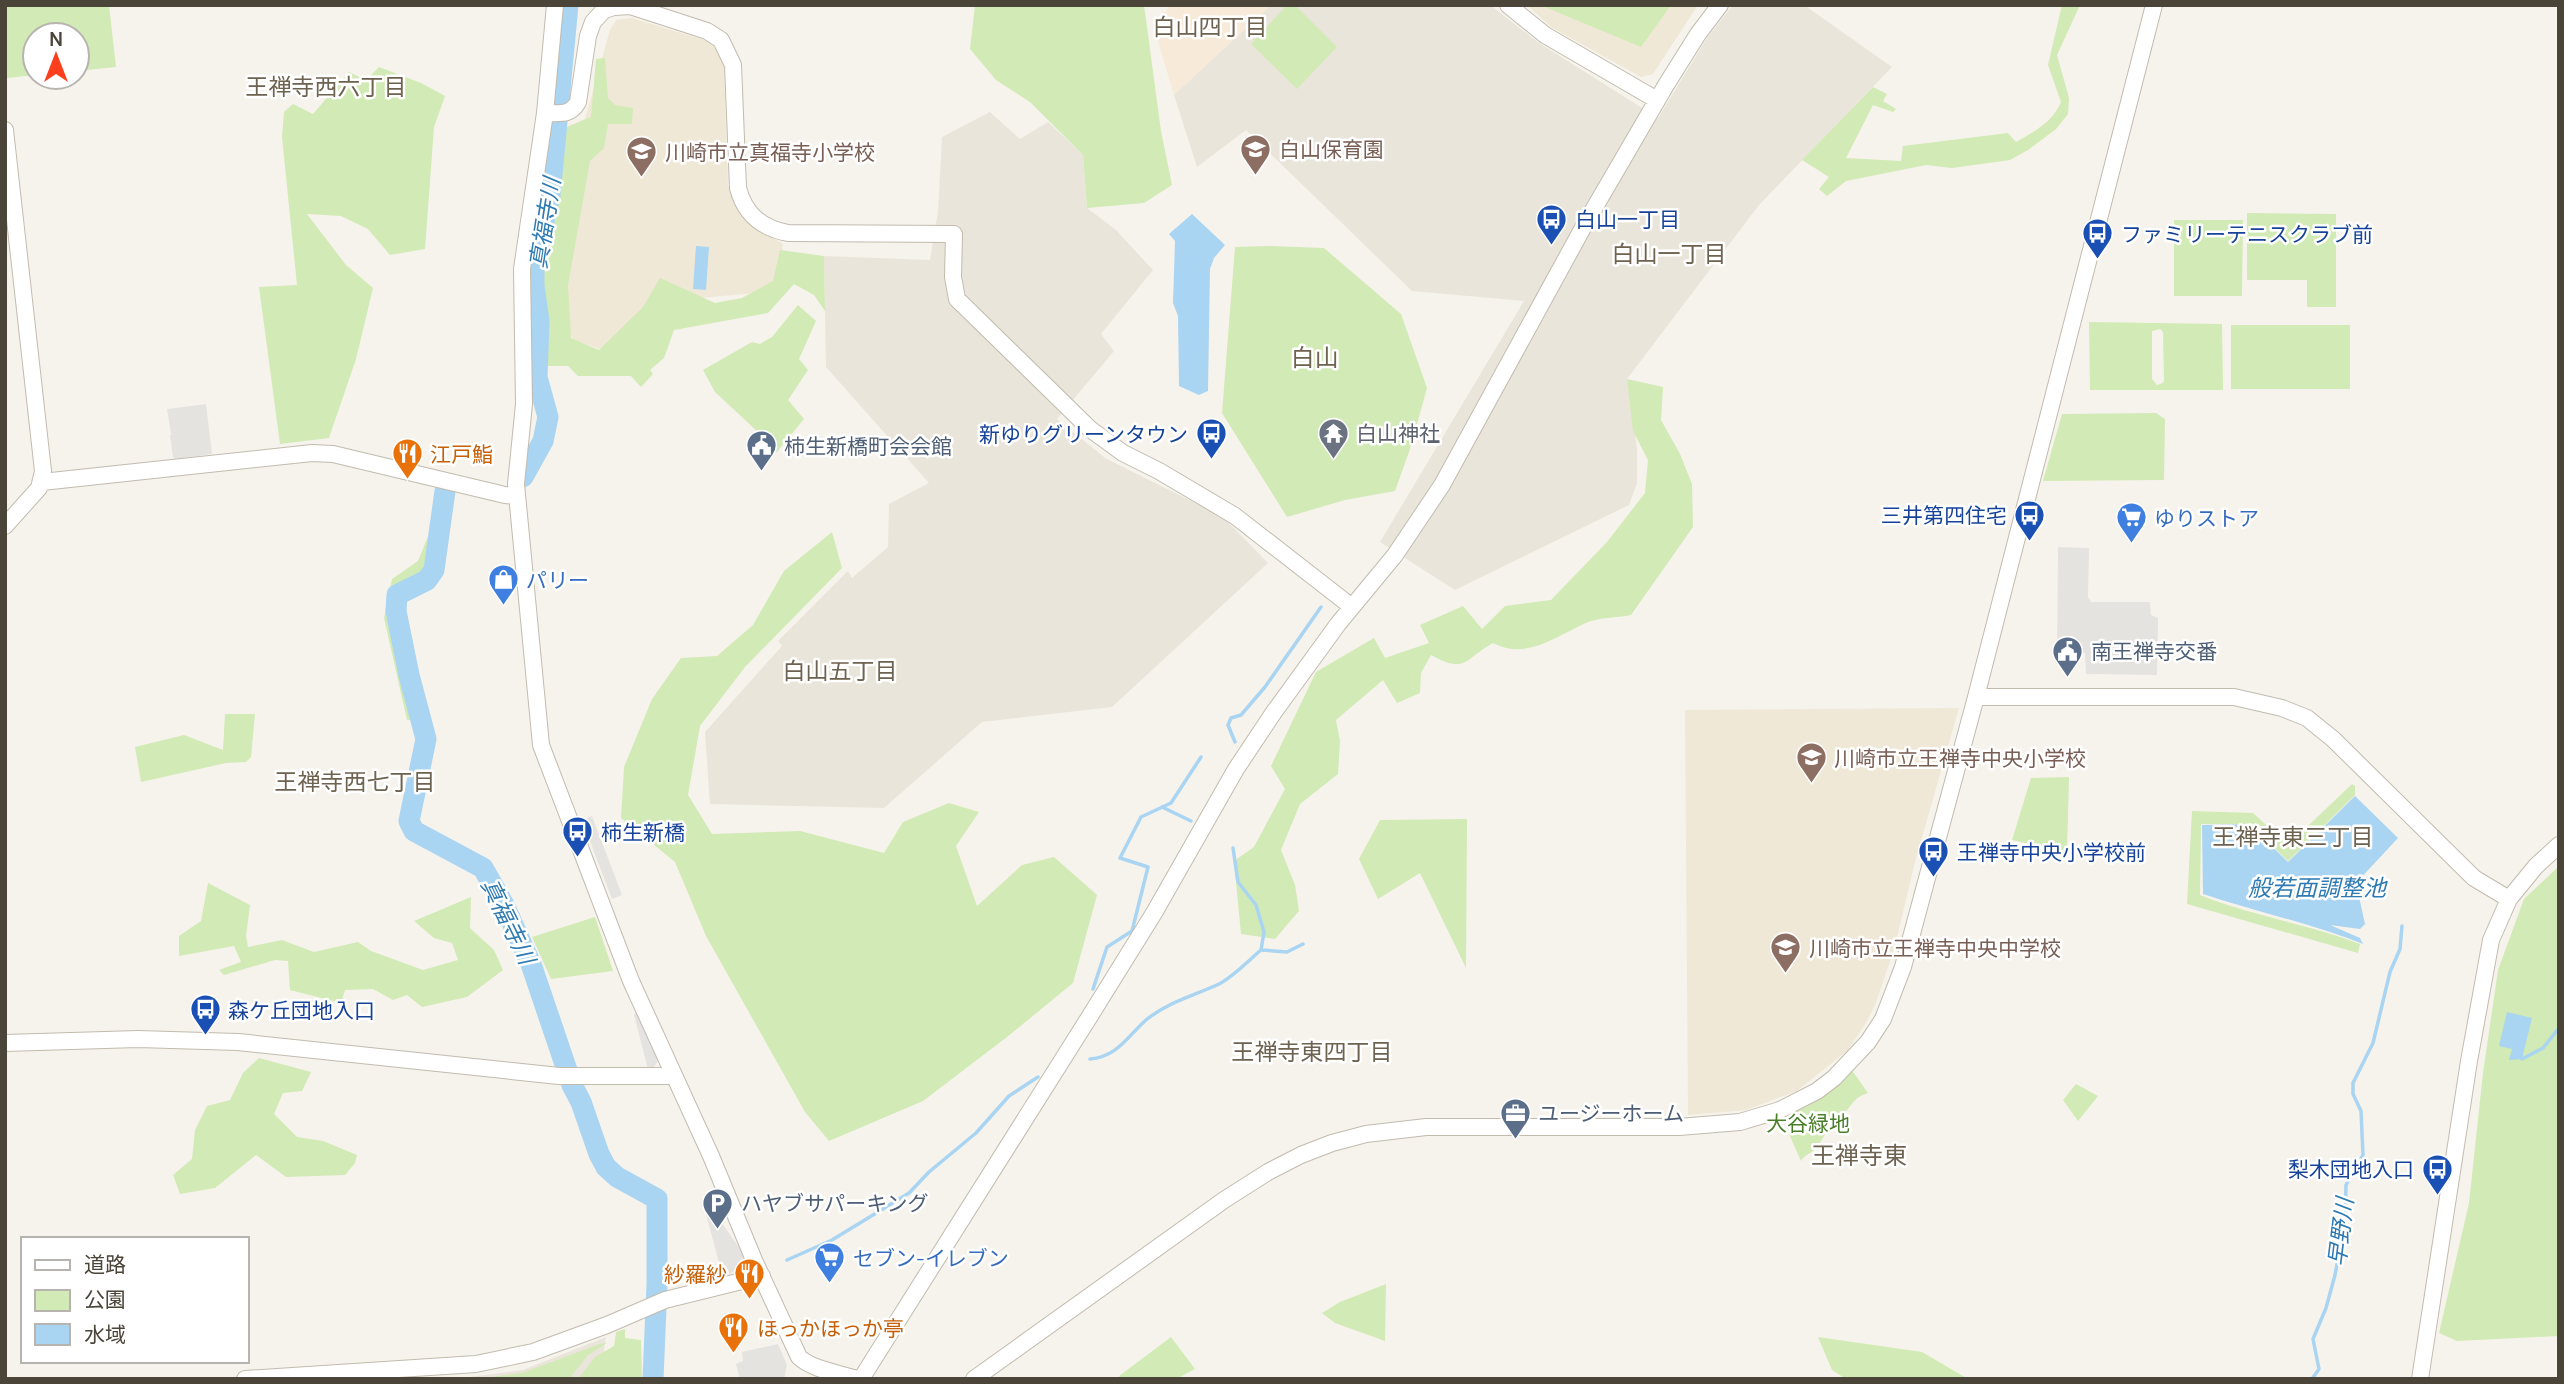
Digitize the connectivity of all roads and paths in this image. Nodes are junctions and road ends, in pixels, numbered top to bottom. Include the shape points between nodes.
1 (555, 5) edge
2 (1508, 5) edge
3 (1720, 5) edge
4 (2154, 5) edge
5 (1657, 100) junction
6 (554, 113) junction
7 (5, 130) edge
8 (42, 482) junction
9 (517, 496) junction
10 (5, 526) edge
11 (1352, 607) junction
12 (1976, 697) junction
13 (2559, 845) edge
14 (2509, 899) junction
15 (5, 1044) edge
16 (674, 1076) junction
17 (762, 1276) junction
18 (245, 1379) edge
19 (859, 1379) edge
20 (974, 1379) edge
21 (2420, 1379) edge

1 - 6 street
2 - 5 street via 1545,35
3 - 5 street
4 - 12 street
5 - 11 street via 1442,485 1395,555
6 - 9 street via 522,269 524,404
6 - 11 street via 574,110 578,102 588,36 604,10 630,6 708,31 721,40 733,65 738,188 752,216 772,230 788,233 954,233 957,299 1090,429 1123,453 1235,516
7 - 8 street
8 - 9 street via 313,453
8 - 10 street
9 - 16 street via 541,745 631,981
11 - 19 street via 1236,769 1154,913
12 - 14 street via 2234,697 2282,708 2307,718 2333,739 2474,878
12 - 20 street via 1894,994 1868,1042 1817,1091 1770,1113 1719,1125 1426,1127 1332,1143 1246,1186
13 - 14 street
14 - 21 street via 2486,963
15 - 16 street via 138,1039 238,1042 565,1076
16 - 17 street
17 - 18 street via 655,1304 507,1359
17 - 19 street via 799,1357

